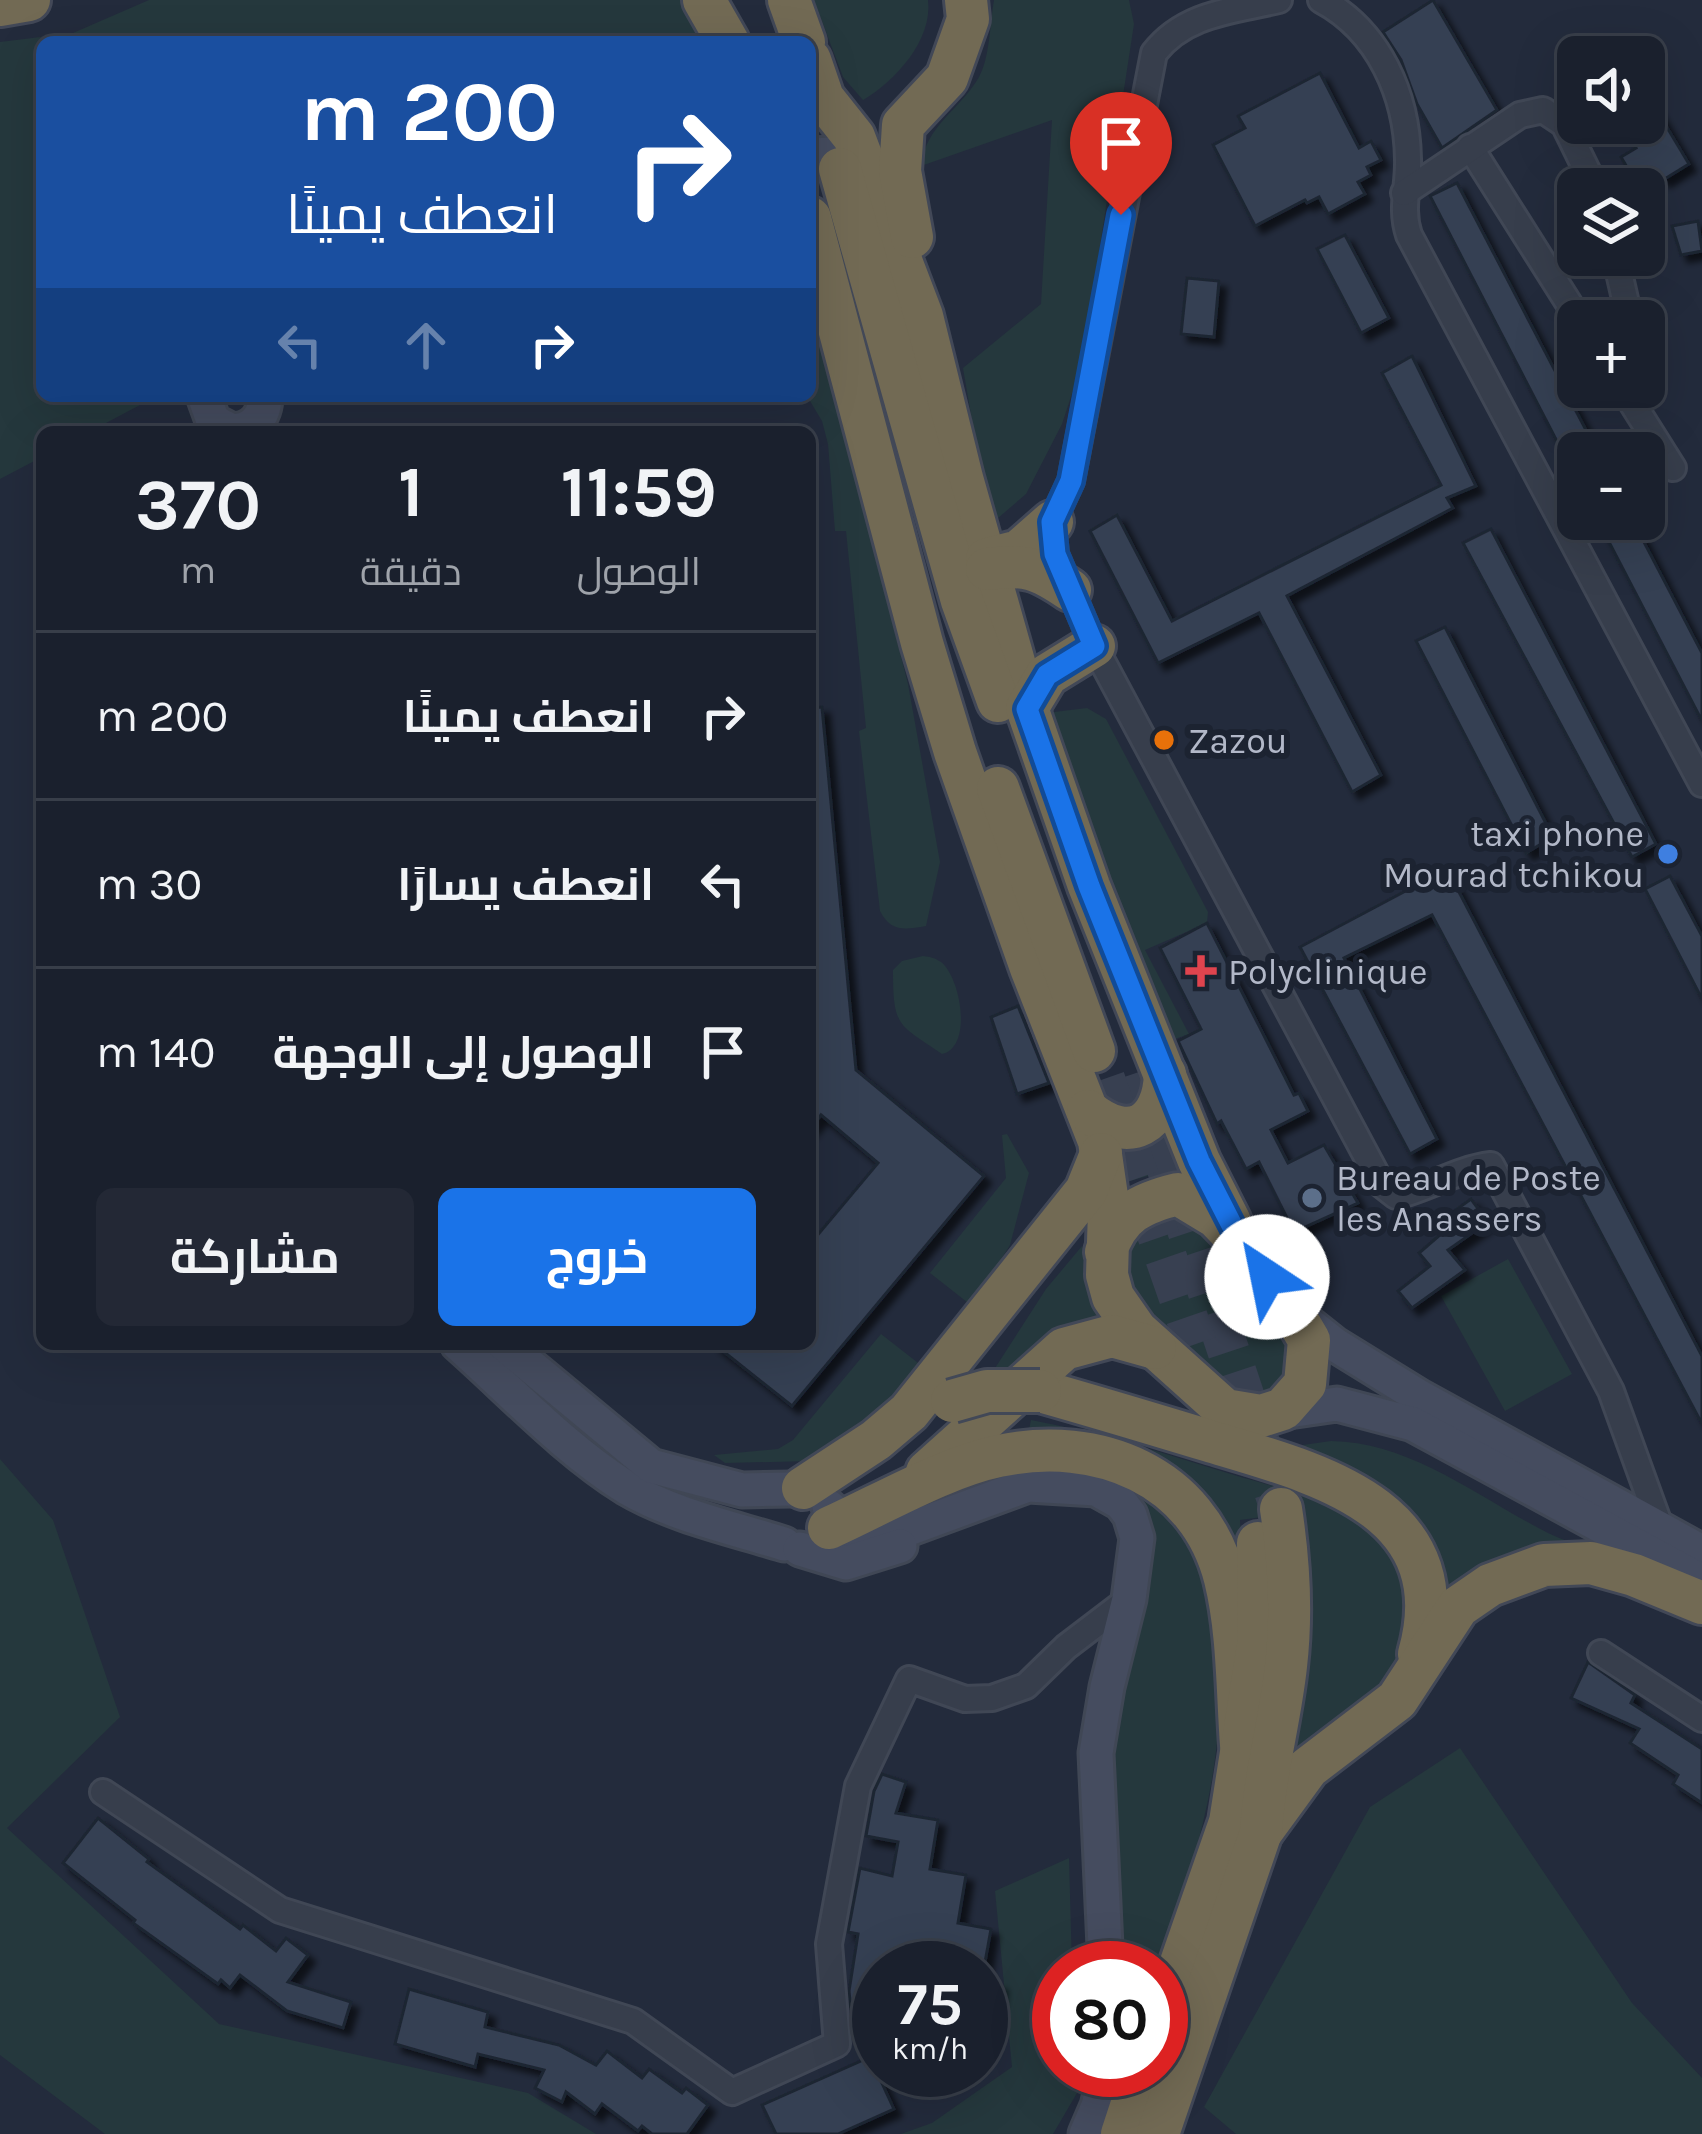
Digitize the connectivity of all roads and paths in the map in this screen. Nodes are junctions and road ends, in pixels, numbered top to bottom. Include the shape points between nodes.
1 (29, 0) edge
2 (704, 0) edge
3 (741, 0) edge
4 (789, 0) edge
5 (966, 0) edge
6 (1279, 0) edge
7 (1322, 0) edge
8 (0, 5) edge
9 (725, 36) edge
10 (752, 36) edge
11 (802, 36) edge
12 (817, 79) edge
13 (1470, 147) junction
14 (823, 155) edge
15 (1586, 168) edge
16 (1405, 193) junction
17 (816, 241) edge
18 (1567, 300) edge
19 (922, 316) junction
20 (1635, 408) edge
21 (916, 436) junction
22 (1673, 468) dead end
23 (1052, 522) junction
24 (986, 564) junction
25 (1070, 590) junction
26 (1094, 646) junction
27 (1027, 709) junction
28 (1702, 784) edge
29 (1123, 1084) junction
30 (1101, 1154) junction
31 (1116, 1224) junction
32 (1057, 1230) junction
33 (1241, 1243) junction
34 (1292, 1311) junction
35 (1155, 1348) junction
36 (465, 1350) edge
37 (511, 1350) edge
38 (1261, 1416) junction
39 (1058, 1485) junction
40 (893, 1498) junction
41 (813, 1513) junction
42 (1660, 1529) junction
43 (1702, 1552) edge
44 (1702, 1581) edge
45 (1129, 1598) junction
46 (1702, 1603) edge
47 (1600, 1653) dead end
48 (1414, 1672) junction
49 (1702, 1719) edge
50 (1241, 1745) junction
51 (103, 1792) dead end
52 (1261, 1832) junction
53 (1221, 1902) junction
54 (1105, 1941) edge
55 (1188, 1967) edge
56 (1100, 2097) edge
57 (1134, 2097) edge
58 (1086, 2134) edge
59 (1122, 2134) edge
60 (1158, 2134) edge

1 - 8 highway
2 - 9 highway
3 - 10 highway
4 - 11 highway
5 - 19 highway via 968,19 947,78 903,125 900,171
6 - 23 street via 1193,20 1154,52 1071,481
7 - 16 street via 1364,31 1396,90 1407,136
12 - 14 highway
12 - 19 highway via 854,136
13 - 15 street via 1543,110 1564,124
13 - 16 street
13 - 18 street
14 - 21 highway
16 - 28 street via 1409,235
17 - 29 highway via 955,752 1031,968
19 - 21 highway
19 - 24 highway
20 - 22 street
21 - 29 highway via 962,601
23 - 24 highway via 1019,551
23 - 25 street
24 - 25 highway via 1023,565
24 - 27 highway
25 - 26 street
26 - 27 highway via 1047,675
26 - 42 street via 1382,1185 1396,1196 1491,1165 1611,1391
27 - 29 highway via 1089,886
29 - 30 highway
29 - 33 highway via 1199,1161
30 - 31 highway
30 - 32 highway
31 - 32 highway via 1070,1218
31 - 33 highway via 1151,1200 1178,1194
31 - 35 highway via 1113,1297
32 - 41 highway via 909,1412
33 - 34 highway
34 - 38 highway via 1309,1340 1305,1384 1283,1408
34 - 42 street via 1420,1397
35 - 38 highway via 1225,1410
35 - 40 highway via 1112,1336 1064,1349
36 - 41 street via 629,1489
37 - 41 street via 651,1466
38 - 44 street via 1336,1404 1413,1424
39 - 41 street via 1012,1487 878,1542
39 - 41 street via 867,1560 835,1562
39 - 45 street via 1096,1489 1130,1515 1137,1538
40 - 41 highway
40 - 50 highway via 970,1464 1040,1451 1107,1455 1173,1491 1224,1576
41 - 48 highway, bridge via 952,1401 1040,1390 1317,1474 1378,1510 1415,1558 1426,1595
42 - 43 street
45 - 51 street via 1026,1686 965,1699 909,1679 858,1786 829,1944 837,2044 732,2092 633,2021 280,1910
45 - 54 street via 1096,1753
46 - 48 highway via 1591,1563 1544,1565 1458,1607
47 - 49 street
48 - 52 highway via 1378,1717 1307,1768
50 - 52 highway via 1268,1510 1288,1632
50 - 53 highway
52 - 53 highway
53 - 55 highway
53 - 60 highway
56 - 58 street
57 - 59 highway

